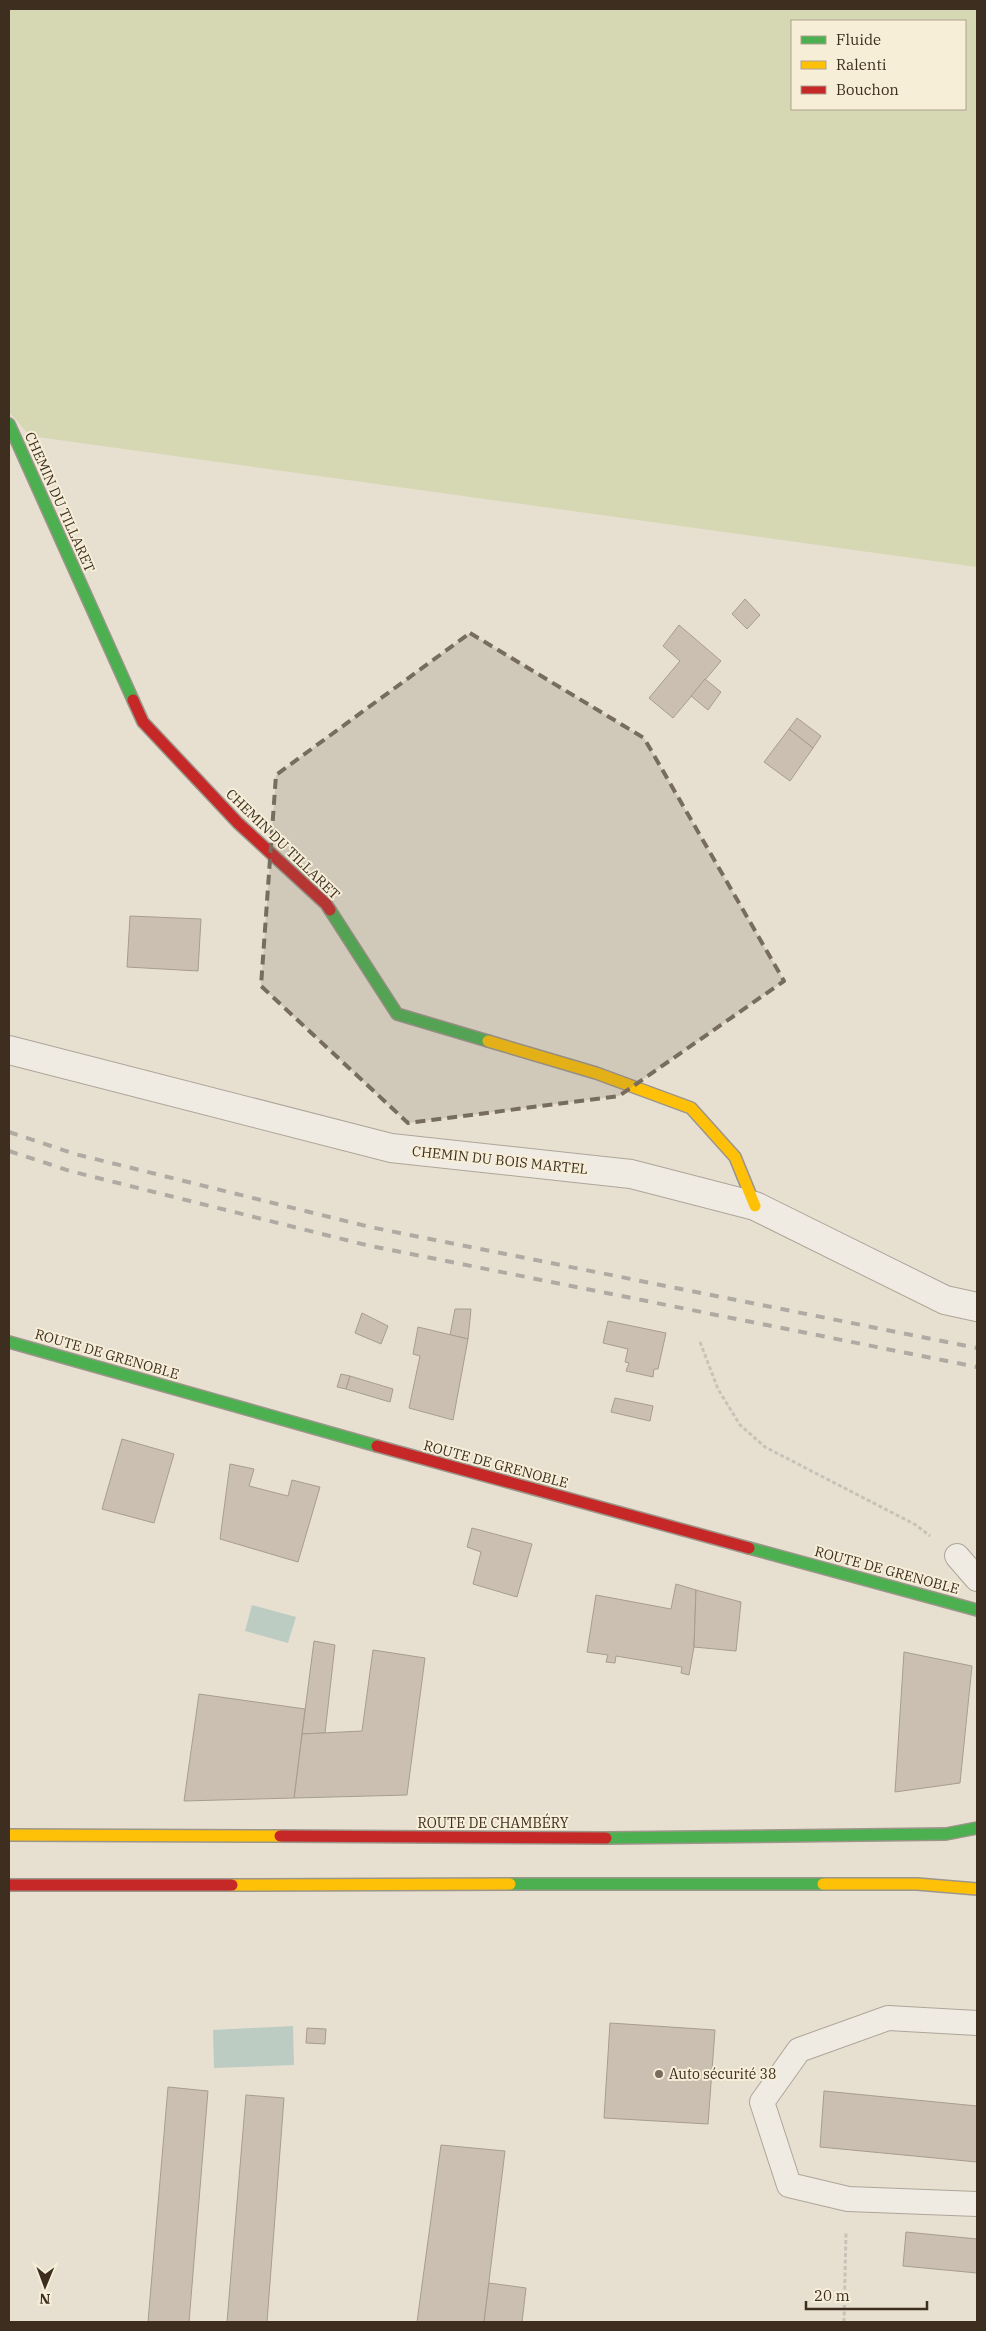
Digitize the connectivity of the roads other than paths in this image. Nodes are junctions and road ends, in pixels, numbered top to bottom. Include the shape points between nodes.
1 (9, 424) edge
2 (9, 1050) edge
3 (755, 1206) junction
4 (977, 1307) edge
5 (9, 1342) edge
6 (957, 1556) road end
7 (977, 1578) edge
8 (977, 1610) edge
9 (977, 1828) edge
10 (9, 1835) edge
11 (9, 1885) edge
12 (977, 1889) edge
13 (977, 2023) edge
14 (977, 2204) edge

1 - 3 main road, CHEMIN DU TILLARET via 143,722 238,823 326,904 397,1014 596,1073 691,1108 735,1157
2 - 3 street, CHEMIN DU BOIS MARTEL via 391,1148 631,1174
3 - 4 street, CHEMIN DU BOIS MARTEL via 946,1300
5 - 8 main road, ROUTE DE GRENOBLE via 498,1480
6 - 7 lane
9 - 10 main road, ROUTE DE CHAMBÉRY via 946,1834 643,1838
11 - 12 main road via 917,1884
13 - 14 lane via 888,2018 799,2050 762,2102 789,2185 848,2199

